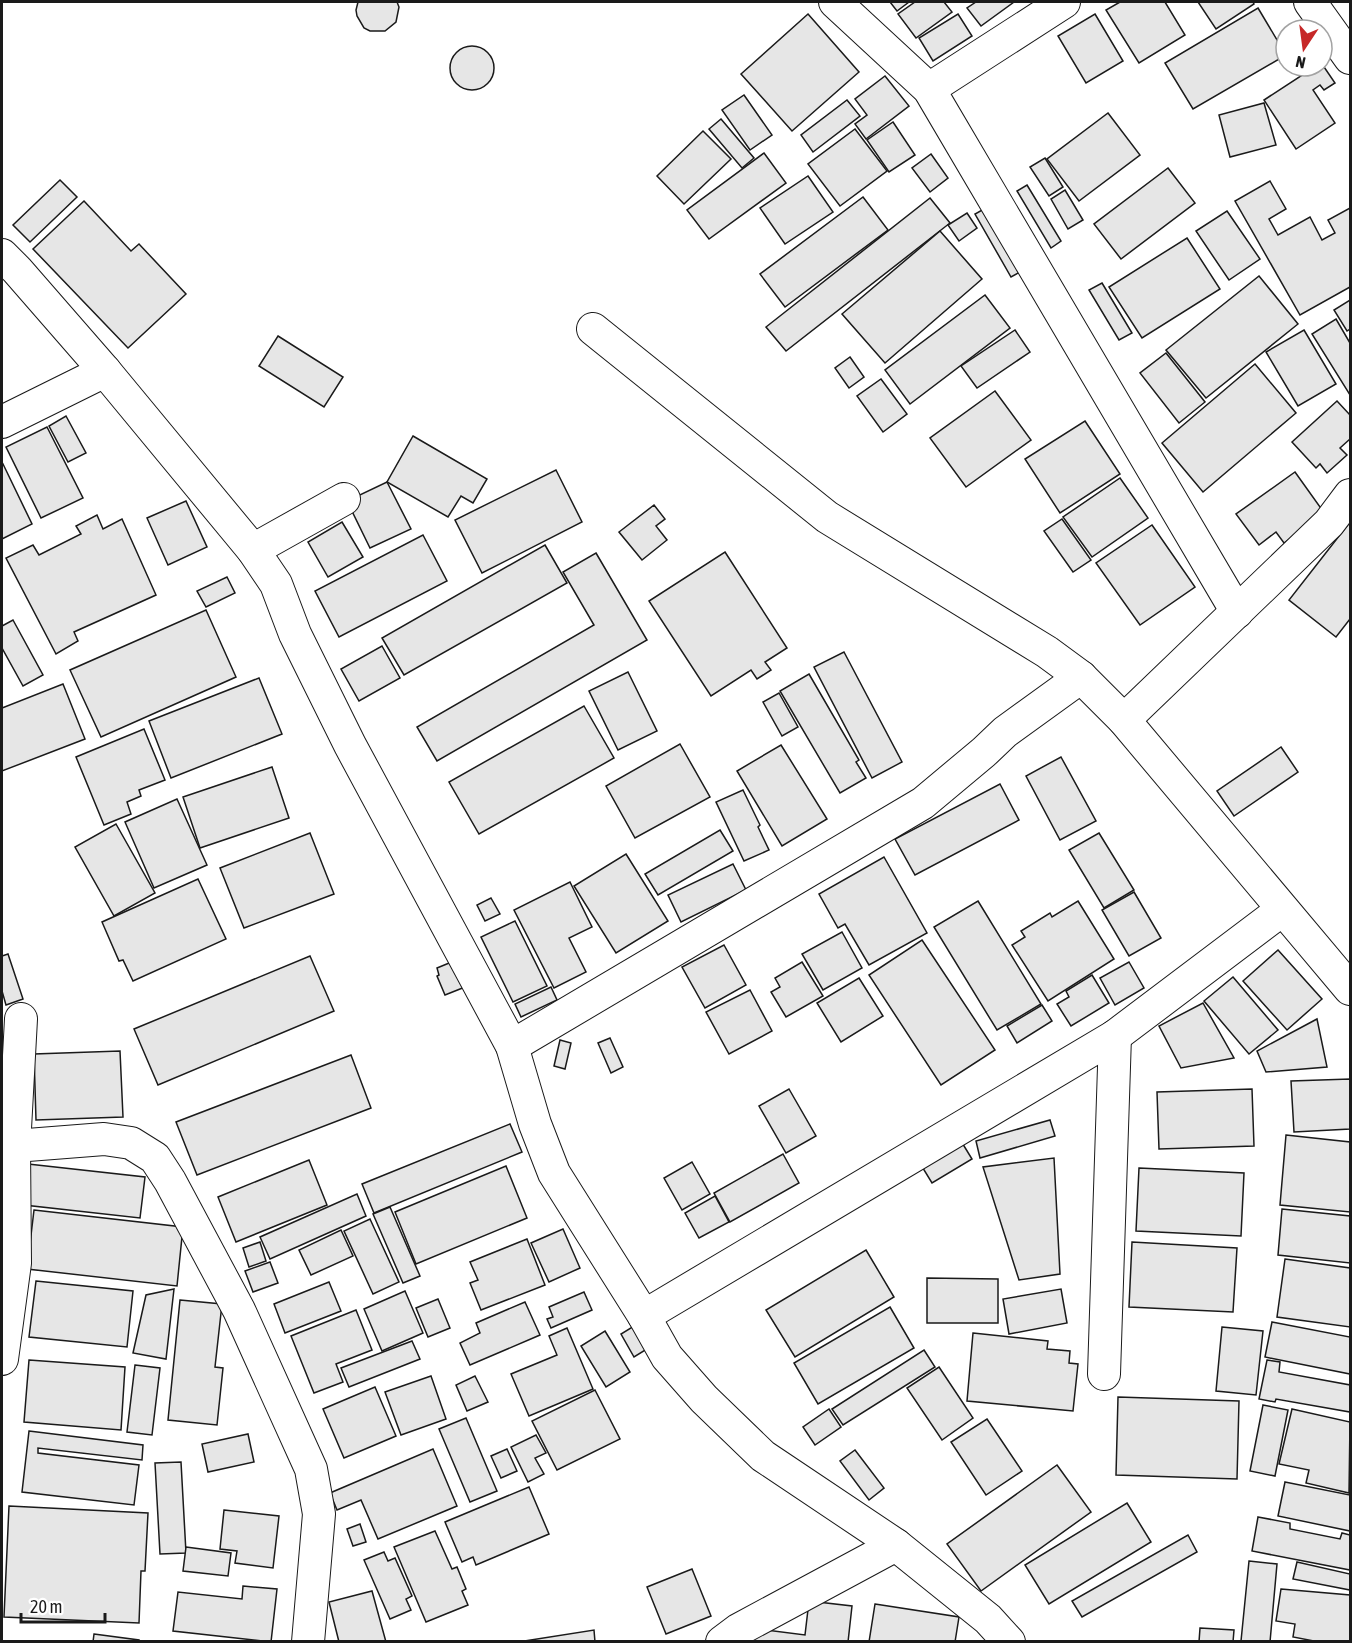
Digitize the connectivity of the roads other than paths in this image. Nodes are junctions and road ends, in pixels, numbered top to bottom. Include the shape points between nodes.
1 (835, 2) edge
2 (1064, 2) edge
3 (1310, 2) edge
4 (1350, 58) edge
5 (929, 89) junction
6 (2, 255) edge
7 (593, 329) dead end
8 (105, 371) junction
9 (2, 422) edge
10 (1350, 495) edge
11 (344, 499) dead end
12 (253, 550) junction
13 (1237, 612) junction
14 (1081, 677) junction
15 (1124, 720) junction
16 (1282, 910) junction
17 (1350, 989) edge
18 (21, 1019) dead end
19 (1115, 1036) junction
20 (512, 1046) junction
21 (8, 1147) edge
22 (644, 1316) junction
23 (2, 1359) edge
24 (1104, 1374) dead end
25 (896, 1545) junction
26 (308, 1641) edge
27 (722, 1641) edge
28 (1009, 1641) edge

1 - 5 street
2 - 5 street
3 - 4 street
5 - 13 street
6 - 8 street
7 - 14 street via 827,517 1047,652
8 - 9 street
8 - 12 street
10 - 13 street via 1329,523
11 - 12 street
12 - 20 street via 276,584 295,634 350,745
13 - 15 street
14 - 15 street
14 - 20 street via 1005,732 923,803
15 - 16 street
16 - 17 street
16 - 19 street
18 - 21 street
19 - 22 street
19 - 24 street
20 - 22 street via 554,1173
21 - 23 street via 15,1263
21 - 26 street via 104,1139 131,1143 155,1158 170,1181 239,1310 311,1468 320,1514
22 - 25 street via 667,1357 763,1456
25 - 27 street
25 - 28 street via 988,1619

